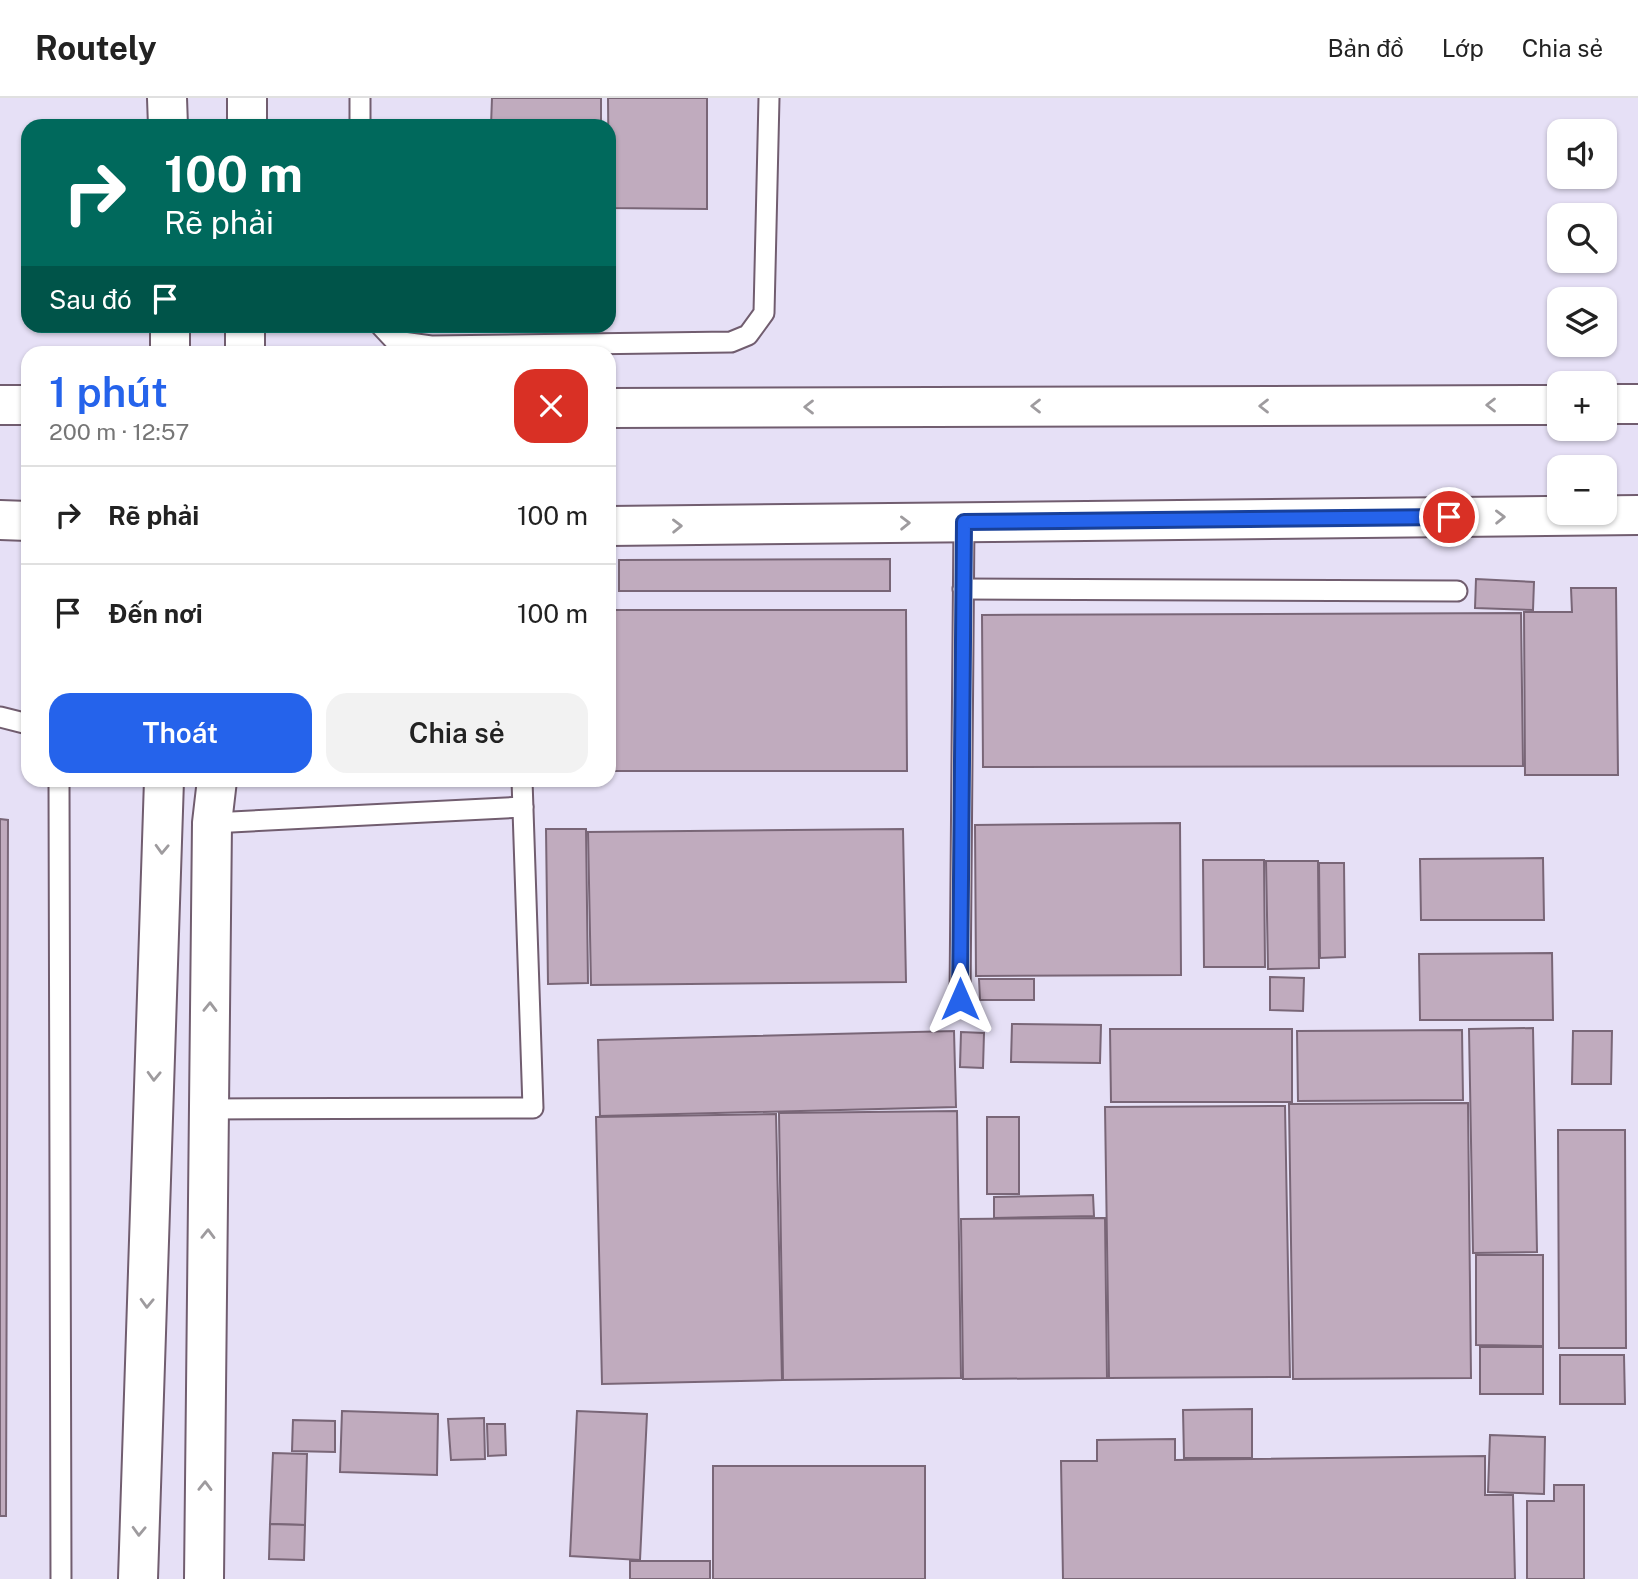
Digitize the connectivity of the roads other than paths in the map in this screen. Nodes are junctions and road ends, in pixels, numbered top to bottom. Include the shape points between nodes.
1 (167, 98) edge
2 (247, 98) edge
3 (360, 98) edge
4 (769, 98) edge
5 (168, 119) edge
6 (247, 119) edge
7 (360, 119) edge
8 (388, 333) edge
9 (431, 346) edge
10 (431, 346) edge
11 (1617, 404) edge
12 (1638, 404) edge
13 (0, 405) edge
14 (21, 405) edge
15 (1547, 405) edge
16 (616, 408) edge
17 (1638, 516) edge
18 (0, 520) edge
19 (21, 521) edge
20 (964, 522) junction
21 (616, 526) edge
22 (963, 589) junction
23 (1457, 591) dead end
24 (0, 718) edge
25 (21, 722) edge
26 (59, 787) edge
27 (164, 787) edge
28 (216, 787) edge
29 (522, 787) edge
30 (523, 807) junction
31 (212, 823) junction
32 (960, 999) dead end
33 (209, 1109) junction
34 (61, 1579) edge
35 (138, 1579) edge
36 (204, 1579) edge

1 - 5 street
2 - 6 street
3 - 7 lane
4 - 10 lane via 764,313 748,335 731,342
8 - 9 lane via 395,341
11 - 12 street
13 - 14 street
15 -> 16 street
20 -> 17 street
18 - 19 street
21 -> 20 street
20 - 22 lane
22 - 23 lane
22 - 32 lane
24 - 25 lane
26 - 34 lane
27 -> 35 street
28 - 31 street
29 - 30 lane
30 - 31 lane
30 - 33 lane via 533,1108
33 -> 31 street
36 -> 33 street

